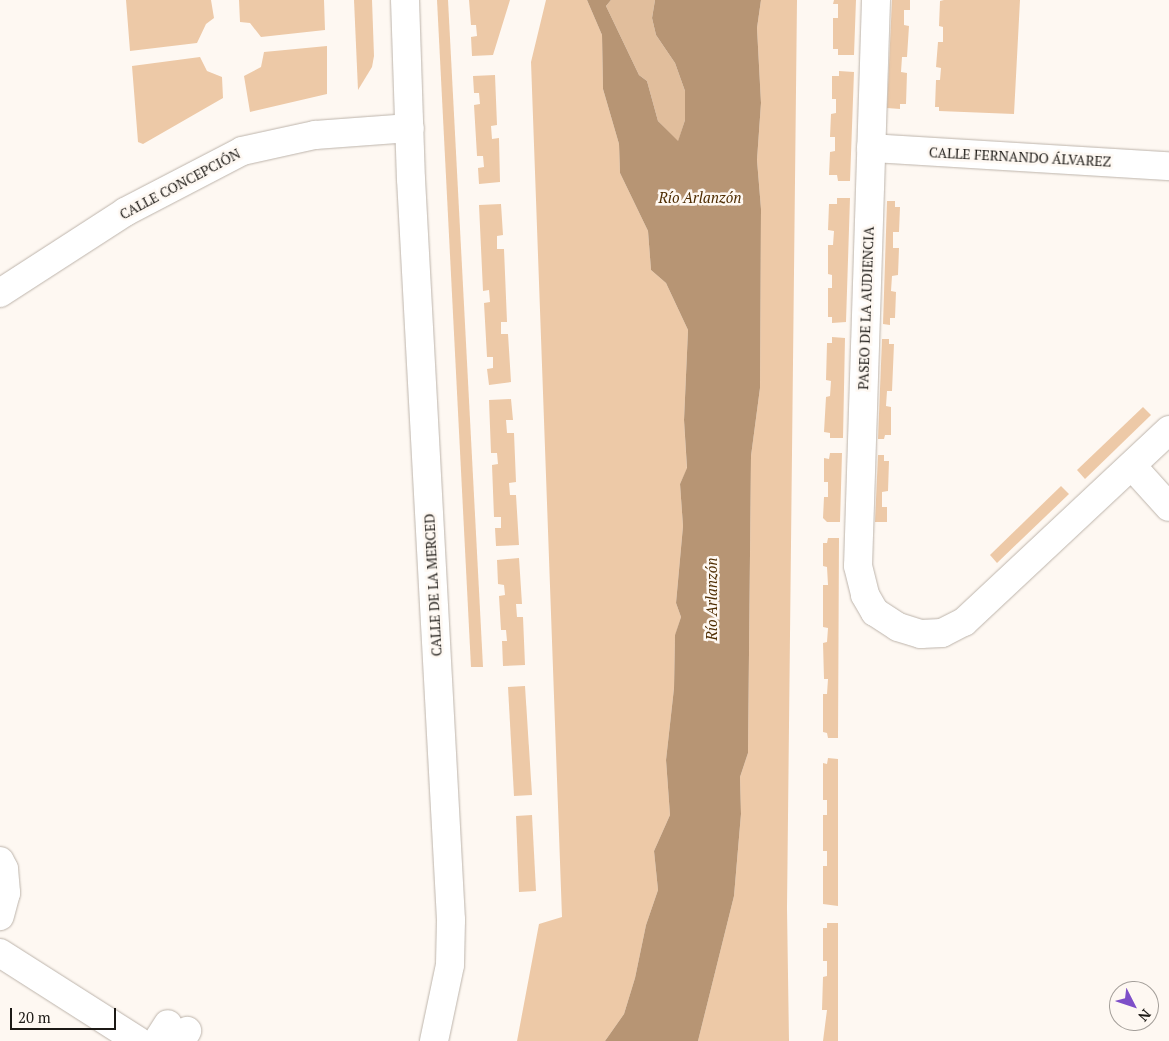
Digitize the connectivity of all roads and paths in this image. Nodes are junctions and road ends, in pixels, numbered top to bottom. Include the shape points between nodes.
1 (405, 0) edge
2 (876, 0) edge
3 (410, 128) junction
4 (871, 148) junction
5 (1169, 166) edge
6 (0, 293) edge
7 (1169, 430) edge
8 (1132, 466) junction
9 (1169, 507) edge
10 (0, 861) edge
11 (3, 904) edge
12 (0, 953) edge
13 (138, 1041) edge
14 (434, 1041) edge

1 - 3 main road, CALLE DE LA MERCED
2 - 4 main road, PASEO DE LA AUDIENCIA
3 - 6 main road, CALLE CONCEPCIÓN via 315,135 242,151 125,212
3 - 14 main road, CALLE DE LA MERCED via 451,920 450,965
4 - 5 main road, CALLE FERNANDO ÁLVAREZ
4 - 8 main road, PASEO DE LA AUDIENCIA via 858,566 865,595 876,612 898,627 921,634 942,633 964,622
7 - 8 main road
8 - 9 main road
10 - 11 main road via 4,869
12 - 13 main road

